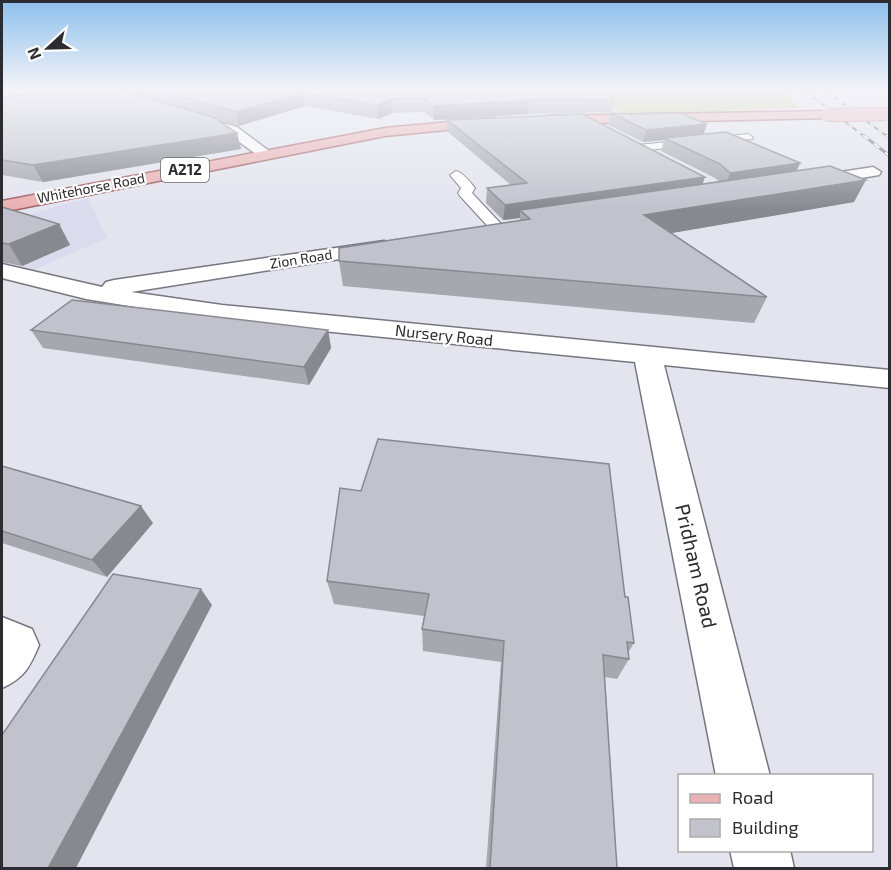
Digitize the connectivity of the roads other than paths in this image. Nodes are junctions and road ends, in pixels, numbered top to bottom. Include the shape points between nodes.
1 (228, 129) edge
2 (421, 129) edge
3 (602, 129) edge
4 (610, 133) edge
5 (748, 136) dead end
6 (633, 145) joint
7 (265, 154) junction
8 (668, 164) edge
9 (873, 172) dead end
10 (456, 175) dead end
11 (793, 184) edge
12 (5, 205) edge
13 (522, 226) edge
14 (499, 230) junction
15 (475, 233) edge
16 (404, 244) edge
17 (2, 272) edge
18 (86, 292) junction
19 (648, 356) junction
20 (890, 379) edge
21 (743, 774) edge
22 (760, 852) edge
23 (764, 868) edge

1 - 7 street
2 - 7 main road, Whitehorse Road / A212
3 - 4 street
5 - 6 lane
6 - 8 street
7 - 12 main road, Whitehorse Road / A212
9 - 11 street
10 - 14 lane via 468,188 465,193
13 - 14 street
14 - 15 street
16 - 18 street, Zion Road
17 - 18 street, Nursery Road
18 - 19 street, Nursery Road via 222,313
19 - 20 street, Nursery Road
19 - 21 street, Pridham Road
22 - 23 street

